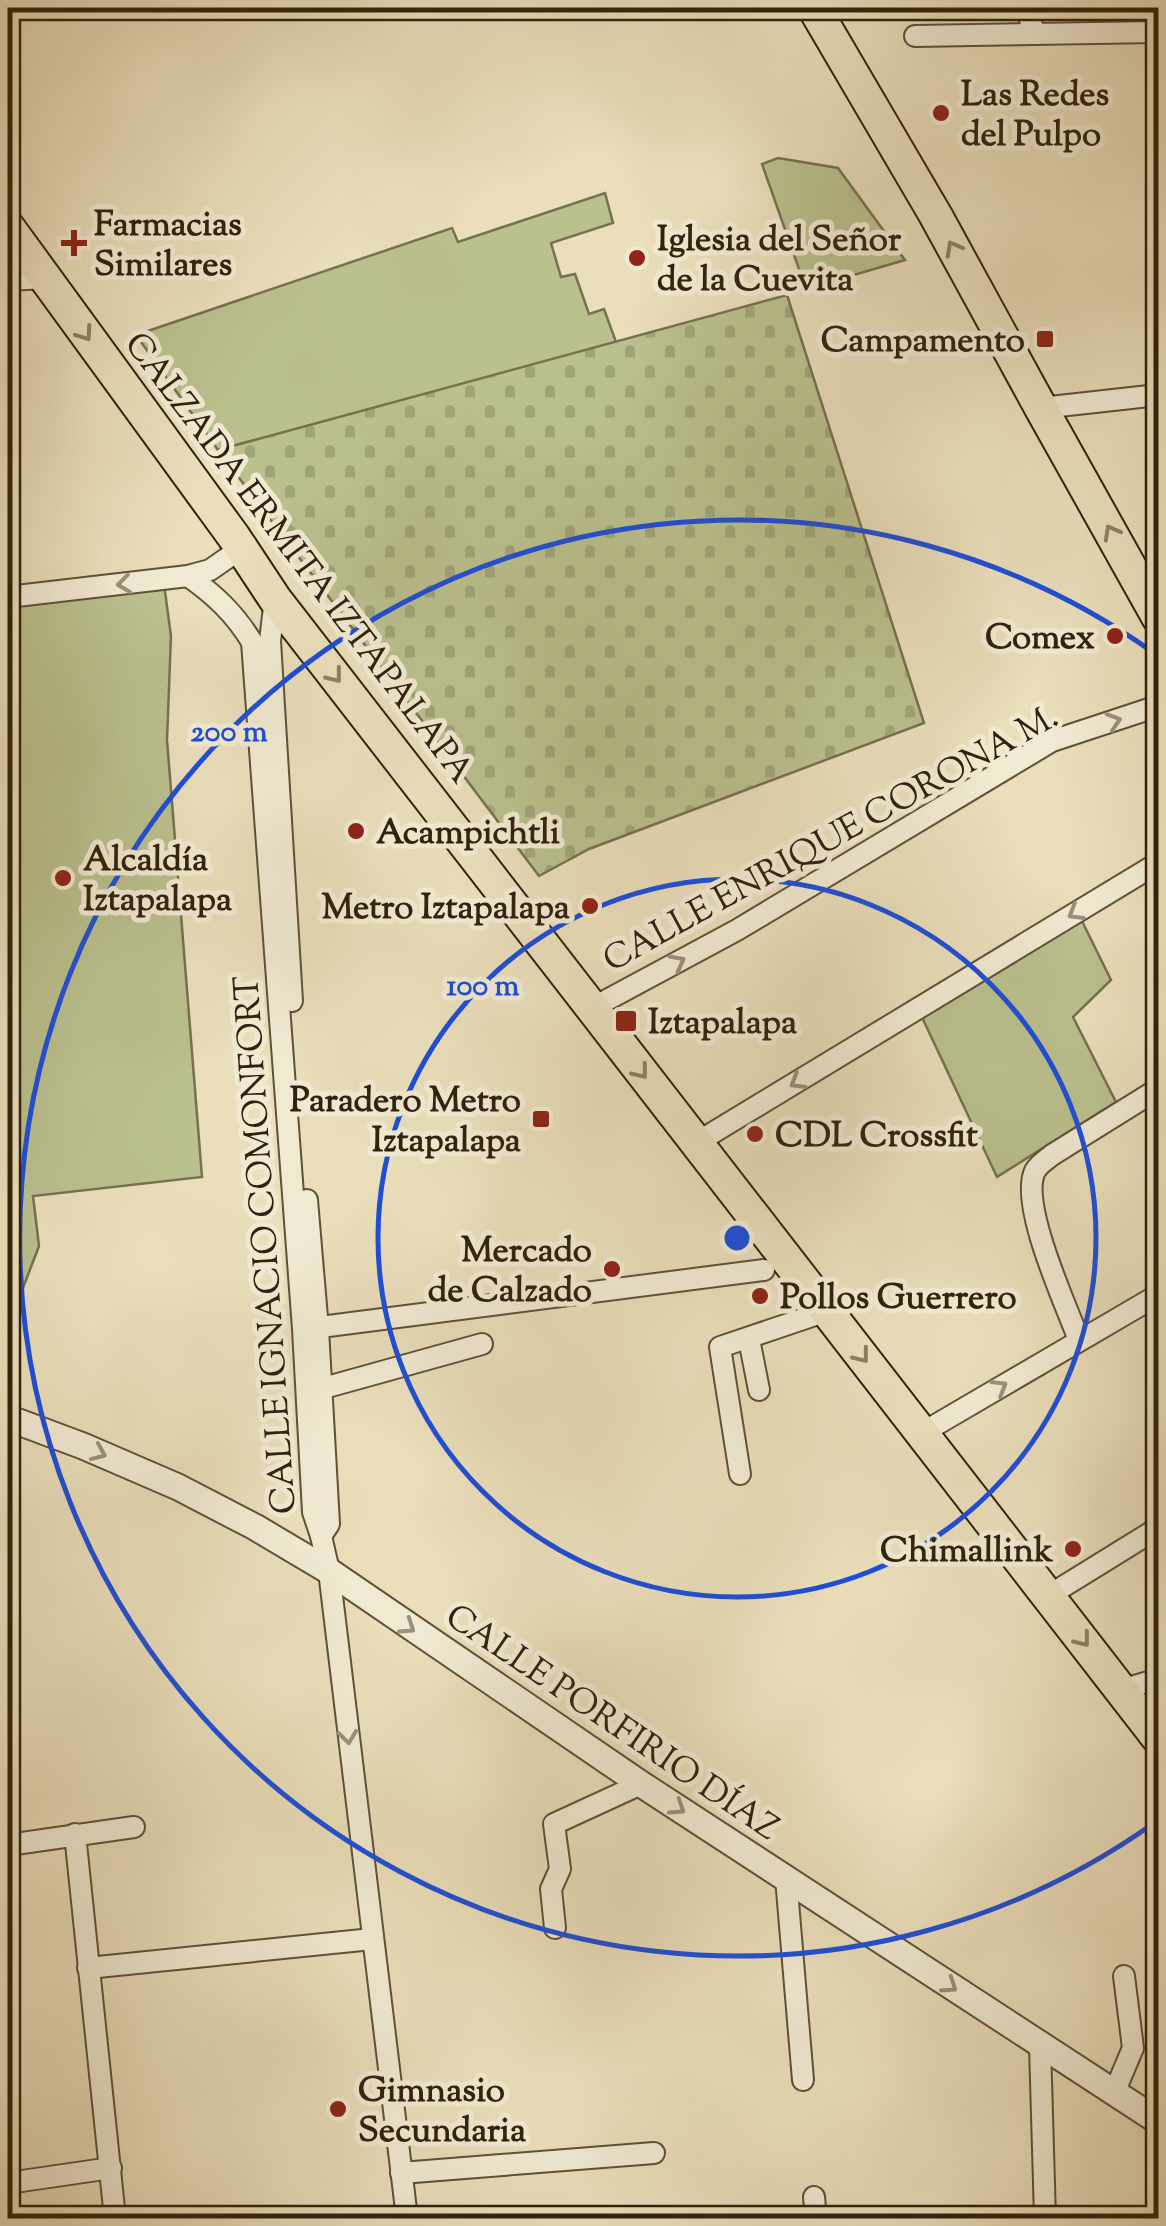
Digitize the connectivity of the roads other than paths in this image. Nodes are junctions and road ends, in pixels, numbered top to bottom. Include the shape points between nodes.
1 (814, 8) edge
2 (1026, 8) edge
3 (1158, 32) edge
4 (1036, 34) junction
5 (915, 36) dead end
6 (8, 227) edge
7 (46, 278) junction
8 (8, 280) edge
9 (1158, 395) edge
10 (1041, 408) junction
11 (234, 537) junction
12 (188, 576) junction
13 (8, 597) edge
14 (275, 600) junction
15 (1158, 617) edge
16 (1158, 706) edge
17 (1158, 863) edge
18 (592, 1008) junction
19 (1158, 1089) edge
20 (696, 1142) junction
21 (764, 1270) dead end
22 (1158, 1295) edge
23 (827, 1311) junction
24 (310, 1329) junction
25 (749, 1338) junction
26 (1079, 1340) junction
27 (482, 1344) dead end
28 (320, 1389) junction
29 (759, 1390) dead end
30 (8, 1418) edge
31 (922, 1433) junction
32 (740, 1474) dead end
33 (1158, 1528) edge
34 (321, 1536) junction
35 (329, 1570) junction
36 (1048, 1596) junction
37 (1158, 1679) edge
38 (1121, 1690) junction
39 (1158, 1738) edge
40 (641, 1784) junction
41 (134, 1826) dead end
42 (75, 1834) junction
43 (8, 1845) edge
44 (786, 1878) junction
45 (555, 1928) dead end
46 (372, 1938) junction
47 (88, 1968) junction
48 (1124, 1976) dead end
49 (1040, 2046) junction
50 (803, 2080) dead end
51 (1114, 2093) junction
52 (1158, 2121) edge
53 (654, 2153) dead end
54 (111, 2168) junction
55 (401, 2173) junction
56 (8, 2183) edge
57 (115, 2218) edge
58 (407, 2218) edge
59 (1046, 2218) edge

10 -> 1 main road
2 - 4 street
3 - 4 street
4 - 5 street
6 - 7 main road, CALZADA ERMITA IZTAPALAPA
7 - 8 street
7 -> 11 main road, CALZADA ERMITA IZTAPALAPA
9 - 10 street
15 -> 10 main road
11 - 12 street via 233,554 222,564
11 - 14 main road, CALZADA ERMITA IZTAPALAPA
12 -> 13 street
12 - 24 street, CALLE IGNACIO COMONFORT via 214,594 252,642
14 -> 18 main road, CALZADA ERMITA IZTAPALAPA
14 - 24 street, CALLE IGNACIO COMONFORT via 270,641
18 -> 16 street, CALLE ENRIQUE CORONA M. via 737,930 1052,741
17 -> 20 street
18 -> 20 main road, CALZADA ERMITA IZTAPALAPA
19 - 26 street via 1036,1168 1032,1203 1040,1236
20 - 23 main road, CALZADA ERMITA IZTAPALAPA
21 - 24 street
22 - 26 street
23 - 25 street
23 -> 31 main road, CALZADA ERMITA IZTAPALAPA
24 - 28 street, CALLE IGNACIO COMONFORT
24 - 34 street, CALLE IGNACIO COMONFORT via 312,1512
25 - 29 street
25 - 32 street via 720,1348
31 -> 26 street
27 - 28 street
28 - 34 street, CALLE IGNACIO COMONFORT via 329,1524
30 -> 35 street, CALLE PORFIRIO DÍAZ via 178,1486
31 - 36 main road, CALZADA ERMITA IZTAPALAPA
33 - 36 street
34 - 35 street
35 -> 40 street, CALLE PORFIRIO DÍAZ
35 -> 46 street
36 -> 38 main road, CALZADA ERMITA IZTAPALAPA
37 - 38 street
38 - 39 main road, CALZADA ERMITA IZTAPALAPA
40 -> 44 street, CALLE PORFIRIO DÍAZ
40 - 45 street via 554,1824 560,1869 551,1889
41 - 42 street
42 - 43 street
42 - 47 street
44 -> 49 street, CALLE PORFIRIO DÍAZ
44 - 50 street
46 - 47 street
46 - 55 street
47 - 54 street
48 - 51 street via 1133,2048
49 - 51 street, CALLE PORFIRIO DÍAZ
49 - 59 street
51 - 52 street, CALLE PORFIRIO DÍAZ
53 - 55 street
54 - 56 street
54 - 57 street
55 - 58 street

